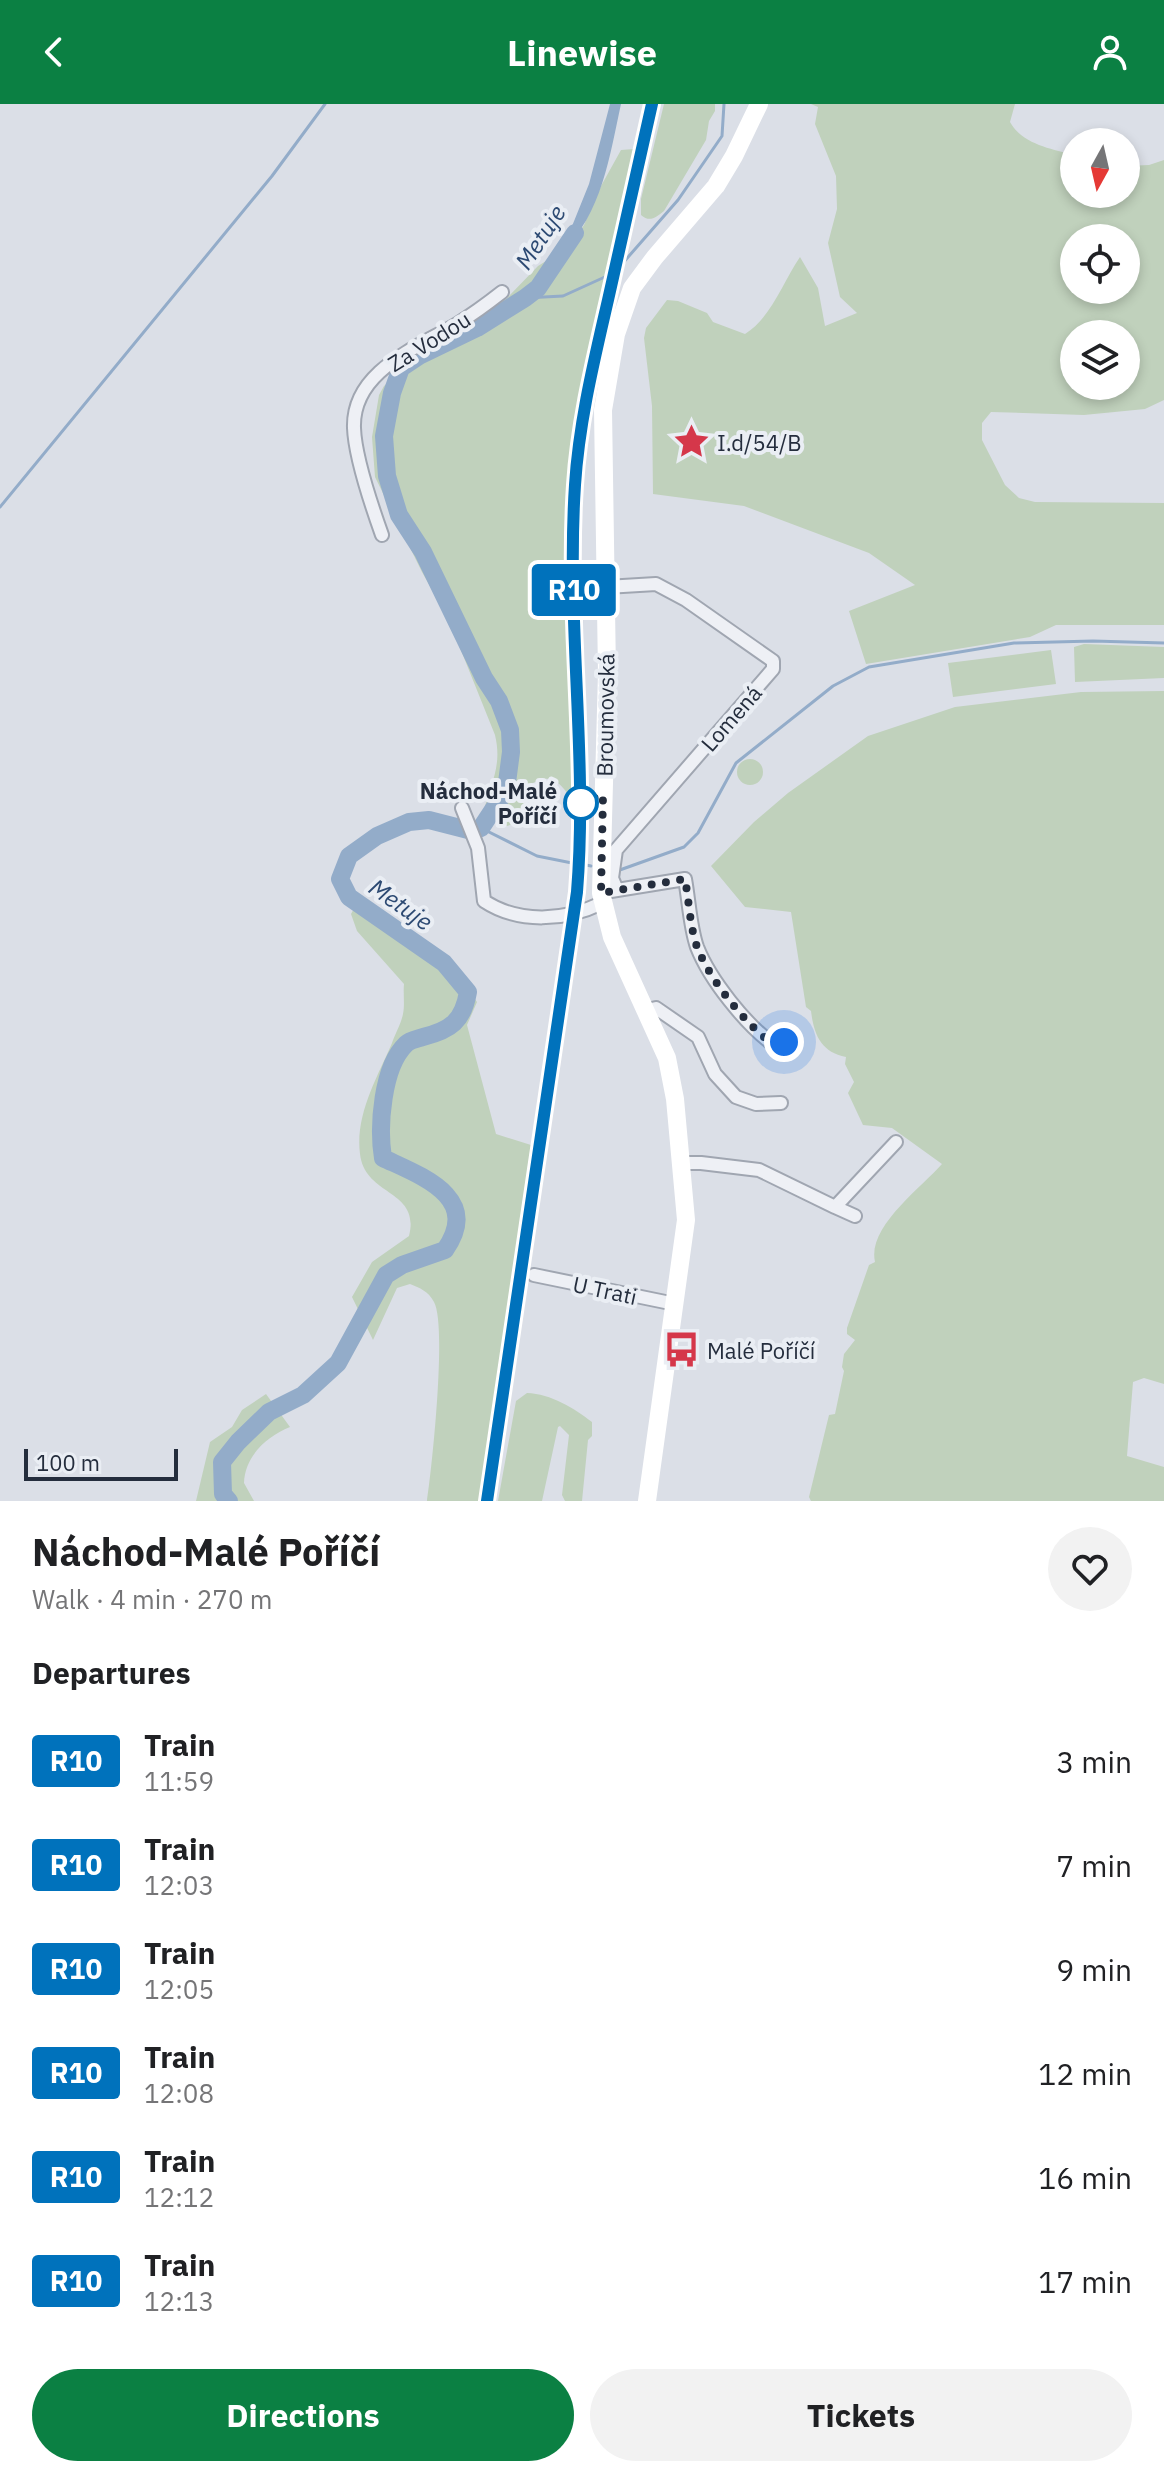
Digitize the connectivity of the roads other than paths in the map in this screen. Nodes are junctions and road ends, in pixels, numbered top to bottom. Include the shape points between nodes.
1 (759, 104) edge
2 (502, 292) dead end
3 (382, 535) dead end
4 (606, 587) junction
5 (462, 808) dead end
6 (607, 895) junction
7 (647, 1010) junction
8 (784, 1042) dead end
9 (781, 1103) dead end
10 (896, 1142) dead end
11 (681, 1163) junction
12 (835, 1207) junction
13 (855, 1216) dead end
14 (534, 1275) dead end
15 (675, 1304) junction
16 (647, 1501) edge

1 - 4 main road, Broumovská via 725,174 641,275 621,316 603,410
2 - 3 street, Za Vodou via 388,365 361,398 354,427
4 - 6 main road, Broumovská
4 - 6 street, Lomená via 656,584 773,661 773,669 616,850
5 - 6 street via 478,848 484,901 496,909 557,917 589,909
6 - 7 main road, Broumovská via 624,966
6 - 8 street via 685,879 697,947 724,993 754,1030 774,1045
7 - 9 street via 656,1008 698,1037 715,1074 736,1097 756,1104
7 - 11 main road, Broumovská via 669,1068
10 - 12 street
11 - 12 street via 759,1170
11 - 15 main road, Broumovská via 686,1220
12 - 13 street
14 - 15 street, U Trati
15 - 16 main road, Broumovská

